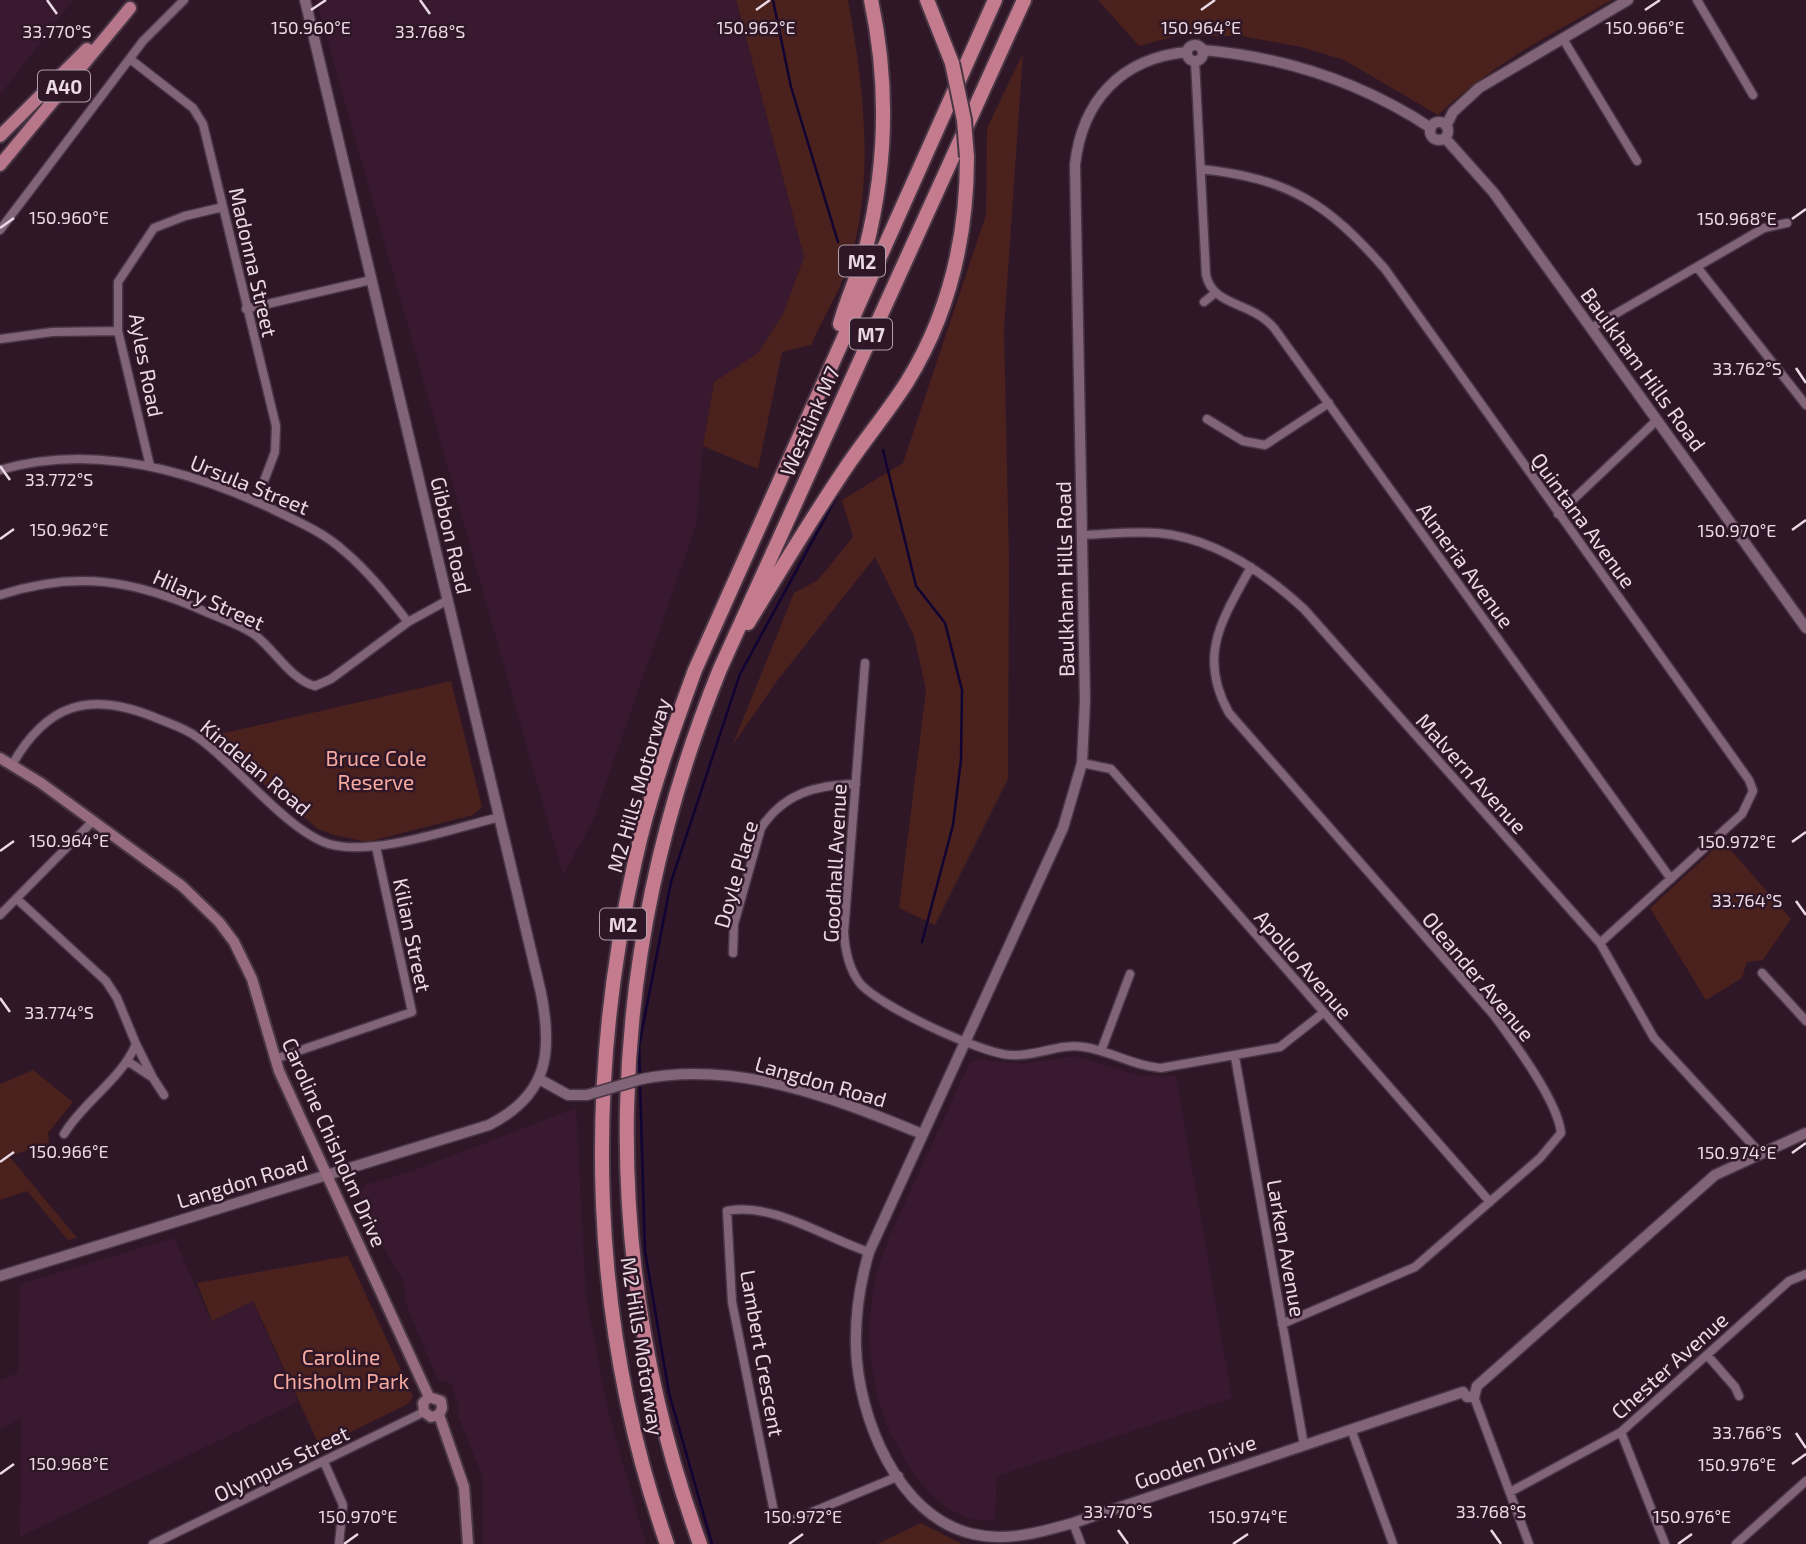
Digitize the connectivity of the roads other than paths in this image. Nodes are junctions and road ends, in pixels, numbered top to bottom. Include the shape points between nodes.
1 (184, 0) edge
2 (305, 0) edge
3 (871, 0) edge
4 (927, 0) edge
5 (995, 0) edge
6 (1024, 0) edge
7 (1628, 0) edge
8 (1697, 0) edge
9 (134, 4) edge
10 (1563, 39) junction
11 (1202, 50) junction
12 (1187, 52) junction
13 (130, 60) junction
14 (1195, 61) junction
15 (1753, 95) dead end
16 (1446, 126) junction
17 (1431, 128) junction
18 (0, 136) edge
19 (1445, 138) junction
20 (1637, 161) dead end
21 (0, 165) edge
22 (1201, 169) junction
23 (223, 207) junction
24 (1787, 223) dead end
25 (0, 230) edge
26 (1697, 267) junction
27 (371, 280) junction
28 (1214, 293) junction
29 (1204, 302) dead end
30 (246, 309) junction
31 (1591, 328) junction
32 (118, 331) junction
33 (0, 339) edge
34 (836, 353) junction
35 (1329, 403) junction
36 (1806, 405) edge
37 (1207, 419) dead end
38 (1657, 420) junction
39 (150, 466) junction
40 (0, 470) edge
41 (256, 502) junction
42 (1558, 514) junction
43 (1083, 535) junction
44 (1251, 567) junction
45 (0, 595) edge
46 (448, 600) junction
47 (408, 622) junction
48 (1806, 628) edge
49 (865, 663) dead end
50 (720, 669) junction
51 (0, 758) edge
52 (1082, 764) junction
53 (12, 765) junction
54 (856, 784) junction
55 (500, 817) junction
56 (93, 821) junction
57 (376, 846) junction
58 (1671, 878) junction
59 (17, 899) junction
60 (0, 915) edge
61 (1600, 943) junction
62 (733, 953) dead end
63 (1762, 973) dead end
64 (1130, 974) dead end
65 (1323, 1013) junction
66 (1806, 1021) edge
67 (965, 1041) junction
68 (136, 1044) junction
69 (1101, 1051) junction
70 (1235, 1057) junction
71 (275, 1059) junction
72 (129, 1062) junction
73 (153, 1078) junction
74 (540, 1079) junction
75 (164, 1095) dead end
76 (1806, 1133) edge
77 (64, 1134) dead end
78 (922, 1134) junction
79 (1760, 1153) junction
80 (327, 1176) junction
81 (1490, 1202) junction
82 (869, 1252) junction
83 (1806, 1274) edge
84 (0, 1276) edge
85 (1282, 1324) junction
86 (1707, 1355) junction
87 (1476, 1392) junction
88 (1739, 1396) dead end
89 (429, 1397) junction
90 (424, 1412) junction
91 (439, 1415) junction
92 (1351, 1429) junction
93 (1621, 1432) junction
94 (1304, 1444) junction
95 (324, 1462) junction
96 (899, 1476) junction
97 (1806, 1481) edge
98 (1510, 1492) junction
99 (1073, 1523) junction
100 (153, 1544) edge
101 (339, 1544) edge
102 (468, 1544) edge
103 (667, 1544) edge
104 (700, 1544) edge
105 (1081, 1544) edge
106 (1393, 1544) edge
107 (1529, 1544) edge
108 (1665, 1544) edge
109 (1736, 1544) edge

1 - 13 street
2 - 27 street, Gibbon Road
3 - 34 highway, M2 via 884,80 882,167 865,248 840,322
4 - 50 highway, M2, bridge via 952,63 967,157 965,215 945,302 923,353
5 - 34 highway, Westlink M7 / M7
6 - 50 highway, Westlink M7 / M7
7 - 10 street
8 - 15 street
9 - 18 highway, A40
9 - 21 highway, A40
10 - 16 street via 1479,88
10 - 20 street
11 - 12 street via 1194,44
11 - 14 street
11 - 17 street via 1261,57 1318,72 1377,96
12 - 14 street
12 - 43 street, Baulkham Hills Road via 1154,58 1122,75 1091,110 1077,147
13 - 23 street, Madonna Street via 199,115
13 - 25 street
14 - 22 street
16 - 17 street via 1438,122
16 - 19 street
17 - 19 street via 1433,138
19 - 31 street, Baulkham Hills Road via 1494,193
22 - 28 street via 1206,275
22 - 42 street, Quintana Avenue via 1239,173 1286,187 1352,231 1385,269
23 - 30 street, Madonna Street
23 - 32 street, Ayles Road via 154,228 118,282
24 - 26 street via 1764,228
26 - 31 street
26 - 36 street
27 - 30 street
27 - 46 street, Gibbon Road
28 - 29 street
28 - 35 street, Almeria Avenue via 1266,318
30 - 41 street, Madonna Street via 276,426 275,452
31 - 38 street, Baulkham Hills Road
32 - 33 street
32 - 39 street, Ayles Road
34 - 103 highway, M2 Hills Motorway / M2 via 674,727 635,861 608,1018 600,1123 611,1305 631,1422
35 - 37 street via 1265,445 1243,441
35 - 58 street, Almeria Avenue
38 - 42 street
38 - 48 street, Baulkham Hills Road
39 - 40 street, Ursula Street via 78,460
39 - 41 street, Ursula Street via 206,481
41 - 47 street, Ursula Street via 320,533 344,551
42 - 58 street, Quintana Avenue via 1743,769 1753,791 1742,814
43 - 44 street, Malvern Avenue via 1159,533 1210,546
43 - 52 street, Baulkham Hills Road
44 - 61 street, Malvern Avenue via 1304,610
44 - 81 street, Oleander Avenue via 1223,618 1212,656 1216,685 1229,713 1493,1014 1517,1045 1560,1125 1554,1145
45 - 47 street, Hilary Street via 79,580 161,592 250,631 301,680 315,686
46 - 47 street, Hilary Street
46 - 55 street, Gibbon Road
49 - 54 street, Goodhall Avenue
50 - 104 highway, M2 Hills Motorway / M2 via 688,755 655,878 632,1014 625,1109 633,1257 649,1359 674,1465
51 - 53 main road, Caroline Chisholm Drive
52 - 65 street, Apollo Avenue via 1111,769
52 - 67 street, Baulkham Hills Road via 1063,828
53 - 56 main road, Caroline Chisholm Drive
53 - 57 street, Kindelan Road via 31,735 56,715 78,706 114,703 197,737 310,835 341,846
54 - 62 street, Doyle Place via 811,788 770,815 761,828 734,924
54 - 67 street, Goodhall Avenue via 844,932 849,966 871,995
55 - 57 street, Kindelan Road
55 - 74 street, Gibbon Road via 545,1011 547,1054
56 - 59 street
56 - 71 main road, Caroline Chisholm Drive via 183,886 219,922 252,979
57 - 71 street, Kilian Street via 412,1013
58 - 61 street, Quintana Avenue
59 - 60 street
59 - 68 street via 106,981
61 - 79 street, Malvern Avenue via 1654,1038
63 - 66 street
64 - 69 street
65 - 70 street, Goodhall Avenue via 1280,1047
65 - 81 street, Apollo Avenue
67 - 69 street, Goodhall Avenue via 1014,1056 1065,1046
67 - 78 street, Baulkham Hills Road
68 - 72 street
68 - 73 street
69 - 70 street, Goodhall Avenue via 1161,1068
70 - 85 street, Larken Avenue
71 - 80 main road, Caroline Chisholm Drive
72 - 73 street
72 - 77 street
73 - 75 street
74 - 78 street, Langdon Road, bridge via 568,1096 685,1073 733,1076 806,1093
74 - 80 street, Langdon Road via 516,1108 489,1125
76 - 79 street
78 - 82 street, Gooden Drive
79 - 87 street via 1703,1185
80 - 84 street, Langdon Road
80 - 89 main road, Caroline Chisholm Drive
81 - 85 street, Oleander Avenue via 1415,1267
82 - 96 street, Gooden Drive via 857,1308 858,1370 872,1424
82 - 96 street, Lambert Crescent via 745,1208 727,1211 732,1302 774,1512 783,1520 793,1520
83 - 86 street, Chester Avenue via 1789,1281
85 - 94 street, Larken Avenue
86 - 88 street
86 - 93 street, Chester Avenue
87 - 92 street, Gooden Drive via 1467,1384 1463,1392
87 - 98 street
89 - 90 main road via 423,1403
89 - 91 main road via 441,1401
90 - 91 main road via 431,1417
90 - 95 street, Olympus Street
91 - 102 main road via 464,1487
92 - 94 street, Gooden Drive
92 - 106 street
93 - 98 street, Chester Avenue
93 - 108 street
94 - 99 street, Gooden Drive
95 - 100 street, Olympus Street
95 - 101 street via 343,1505
96 - 99 street, Gooden Drive via 932,1514 974,1534 1014,1536
97 - 109 street
98 - 107 street
99 - 105 street

